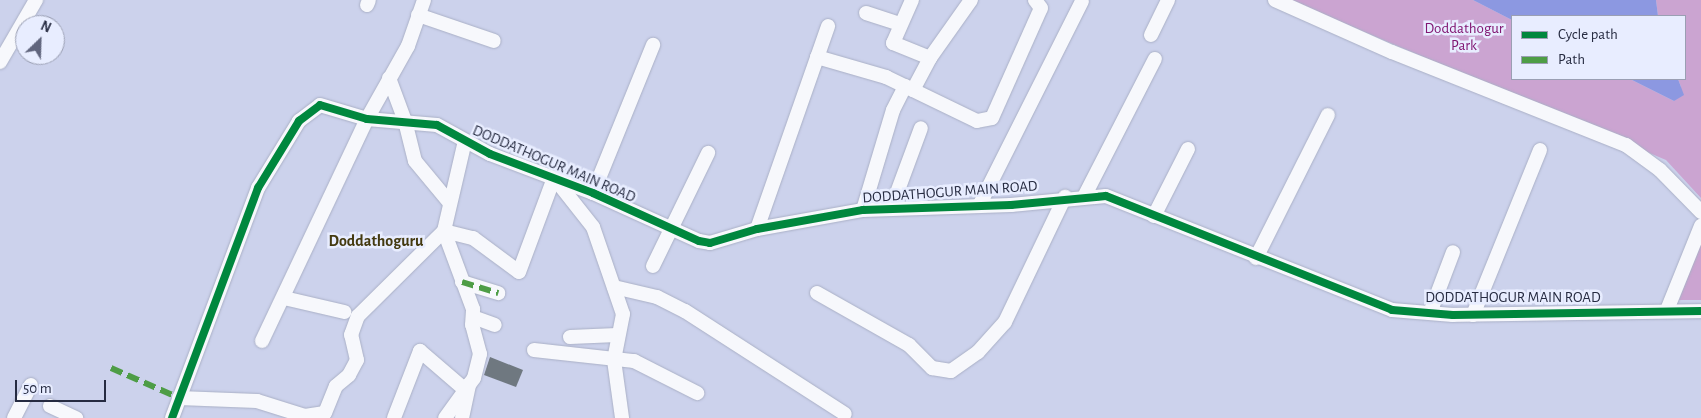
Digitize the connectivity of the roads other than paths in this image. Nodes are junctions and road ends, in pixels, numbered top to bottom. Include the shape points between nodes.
1 (36, 0) edge
2 (424, 0) edge
3 (912, 0) edge
4 (971, 0) edge
5 (1035, 0) edge
6 (1168, 0) edge
7 (1276, 0) edge
8 (1082, 1) dead end
9 (866, 13) dead end
10 (418, 15) junction
11 (900, 24) junction
12 (828, 26) dead end
13 (1151, 35) dead end
14 (494, 42) dead end
15 (653, 45) dead end
16 (817, 57) junction
17 (930, 58) junction
18 (1155, 59) dead end
19 (0, 62) edge
20 (389, 78) junction
21 (909, 88) junction
22 (1328, 115) dead end
23 (367, 118) junction
24 (405, 121) junction
25 (922, 128) dead end
26 (465, 141) junction
27 (1188, 149) dead end
28 (1540, 150) dead end
29 (708, 153) dead end
30 (554, 178) junction
31 (593, 193) junction
32 (1085, 195) junction
33 (1065, 197) junction
34 (449, 202) junction
35 (979, 206) junction
36 (891, 209) junction
37 (863, 210) junction
38 (1701, 212) edge
39 (1154, 216) junction
40 (1701, 226) edge
41 (757, 229) junction
42 (671, 230) junction
43 (444, 231) junction
44 (1453, 252) dead end
45 (1256, 258) junction
46 (653, 266) dead end
47 (462, 282) junction
48 (614, 287) junction
49 (498, 293) dead end
50 (817, 293) dead end
51 (284, 298) junction
52 (1667, 310) junction
53 (1701, 310) edge
54 (344, 312) dead end
55 (1430, 313) junction
56 (1473, 315) junction
57 (473, 317) junction
58 (495, 324) dead end
59 (617, 335) junction
60 (570, 337) dead end
61 (262, 341) dead end
62 (534, 350) dead end
63 (614, 360) junction
64 (31, 385) dead end
65 (466, 386) junction
66 (697, 393) dead end
67 (179, 398) junction
68 (50, 406) dead end
69 (845, 414) dead end
70 (288, 415) edge
71 (14, 418) edge
72 (76, 418) edge
73 (172, 418) edge
74 (394, 418) edge
75 (445, 418) edge
76 (462, 418) edge
77 (622, 418) edge

1 - 19 street
2 - 10 street
3 - 11 street
4 - 17 street
5 - 21 street via 1041,8 992,118 977,121
6 - 13 street
7 - 38 street via 1392,52 1626,145 1665,174
8 - 35 street
9 - 11 street
10 - 14 street
10 - 20 street via 408,46
11 - 17 street via 893,43
12 - 16 street
15 - 31 street
16 - 21 street
16 - 41 street
17 - 21 street
18 - 32 street
20 - 23 street
20 - 24 street
21 - 37 street via 893,110
22 - 45 street
23 - 24 street, DODDATHOGUR MAIN ROAD
23 - 51 street
23 - 67 street, DODDATHOGUR MAIN ROAD via 320,105 299,122 258,188
24 - 26 street, DODDATHOGUR MAIN ROAD via 437,125
24 - 34 street via 415,161
25 - 36 street
26 - 30 street, DODDATHOGUR MAIN ROAD
26 - 34 street
27 - 39 street
28 - 56 street
29 - 42 street
30 - 31 street, DODDATHOGUR MAIN ROAD
30 - 43 street via 519,272 473,238
30 - 48 street via 593,227
31 - 42 street, DODDATHOGUR MAIN ROAD
32 - 33 street, DODDATHOGUR MAIN ROAD
32 - 39 street, DODDATHOGUR MAIN ROAD via 1106,196
33 - 35 street, DODDATHOGUR MAIN ROAD
33 - 50 street via 1004,322 978,352 951,371 932,368 908,345
34 - 43 street
35 - 36 street, DODDATHOGUR MAIN ROAD
36 - 37 street, DODDATHOGUR MAIN ROAD
37 - 41 street, DODDATHOGUR MAIN ROAD
39 - 45 street, DODDATHOGUR MAIN ROAD
40 - 52 street
41 - 42 street, DODDATHOGUR MAIN ROAD via 710,243
42 - 46 street
43 - 47 street
43 - 70 street via 358,316 351,335 357,360 336,386 325,413
44 - 55 street
45 - 55 street, DODDATHOGUR MAIN ROAD via 1392,310
47 - 49 street
47 - 57 street
48 - 59 street via 623,314
48 - 69 street via 657,298 685,311
51 - 54 street
51 - 61 street
52 - 53 street, DODDATHOGUR MAIN ROAD
52 - 56 street, DODDATHOGUR MAIN ROAD
55 - 56 street, DODDATHOGUR MAIN ROAD
57 - 58 street
57 - 65 street via 480,354
59 - 60 street
59 - 63 street
62 - 63 street
63 - 66 street via 634,361
63 - 77 street
64 - 71 street
65 - 74 street via 420,351
65 - 75 street
65 - 76 street
67 - 70 street via 257,401
67 - 73 street, DODDATHOGUR MAIN ROAD
68 - 72 street

